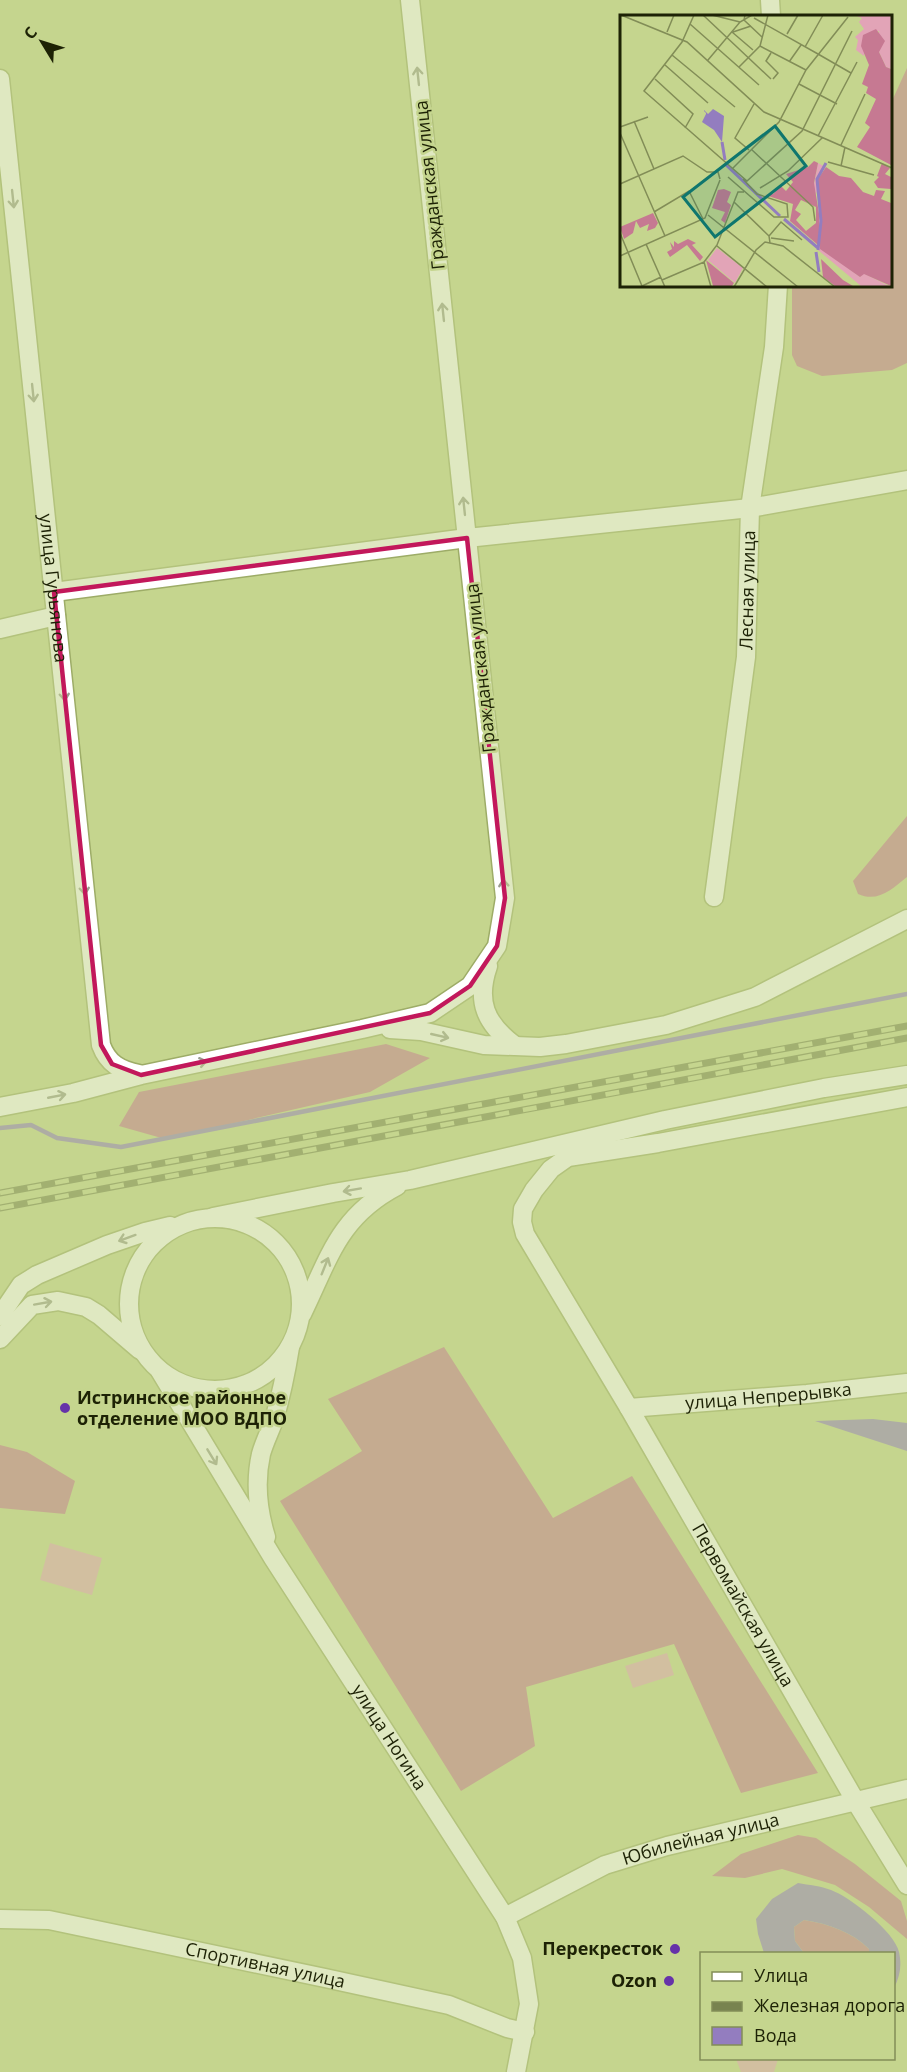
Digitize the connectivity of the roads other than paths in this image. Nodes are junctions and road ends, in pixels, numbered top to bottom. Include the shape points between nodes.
1 (410, 0) edge
2 (770, 0) edge
3 (771, 15) edge
4 (0, 78) edge
5 (778, 286) edge
6 (907, 480) edge
7 (750, 508) junction
8 (467, 538) junction
9 (54, 592) junction
10 (56, 616) junction
11 (0, 629) edge
12 (714, 897) dead end
13 (907, 919) edge
14 (493, 952) junction
15 (362, 1029) junction
16 (514, 1045) junction
17 (141, 1075) junction
18 (907, 1075) edge
19 (907, 1097) edge
20 (0, 1107) edge
21 (410, 1180) junction
22 (213, 1217) junction
23 (184, 1223) junction
24 (0, 1316) edge
25 (300, 1319) junction
26 (0, 1340) edge
27 (290, 1345) junction
28 (144, 1353) junction
29 (160, 1371) junction
30 (907, 1383) edge
31 (629, 1408) junction
32 (273, 1558) junction
33 (907, 1789) edge
34 (856, 1802) junction
35 (907, 1885) edge
36 (505, 1917) junction
37 (0, 1919) edge
38 (525, 2032) junction
39 (516, 2072) edge

8 -> 1 street, Гражданская улица
2 - 3 street
4 -> 9 street, улица Гурьянова
5 - 7 street, Лесная улица via 774,346
6 - 7 street
7 - 8 street
7 - 12 street, Лесная улица via 746,657
8 - 9 street
14 -> 8 street, Гражданская улица via 505,898
9 - 10 street, улица Гурьянова
10 - 11 street
10 -> 17 street, улица Гурьянова via 101,1045 112,1064
13 - 16 street via 754,997 666,1025 566,1044
14 - 15 street, Гражданская улица via 470,986 430,1013
14 - 16 street via 482,984 482,998 493,1025
15 -> 16 street via 399,1029 484,1045
17 -> 15 street, Гражданская улица
20 -> 17 street, Гражданская улица
18 - 21 street via 677,1118
19 - 31 street, Первомайская улица via 568,1157 551,1169 523,1209 525,1234
21 -> 22 street
25 -> 21 street via 347,1225 370,1202
22 - 23 street
22 - 25 street via 243,1222 280,1247 299,1287
23 -> 24 street via 145,1232 37,1275 21,1285
23 - 28 street via 147,1249 133,1276 130,1320
25 - 27 street
26 -> 28 street via 32,1305 58,1301 86,1307
27 - 29 street via 282,1358 259,1378 231,1389 186,1385
27 - 32 street via 258,1477 258,1501
28 - 29 street
29 -> 32 street
30 - 31 street, улица Непрерывка
31 - 34 street, Первомайская улица
32 - 36 street, улица Ногина
33 - 34 street, Юбилейная улица
34 - 35 street, Первомайская улица
34 - 36 street, Юбилейная улица via 605,1864
36 - 38 street, улица Ногина via 522,1958 529,2004
37 - 38 street, Спортивная улица via 49,1920 325,1977 449,2005
38 - 39 street, улица Ногина

